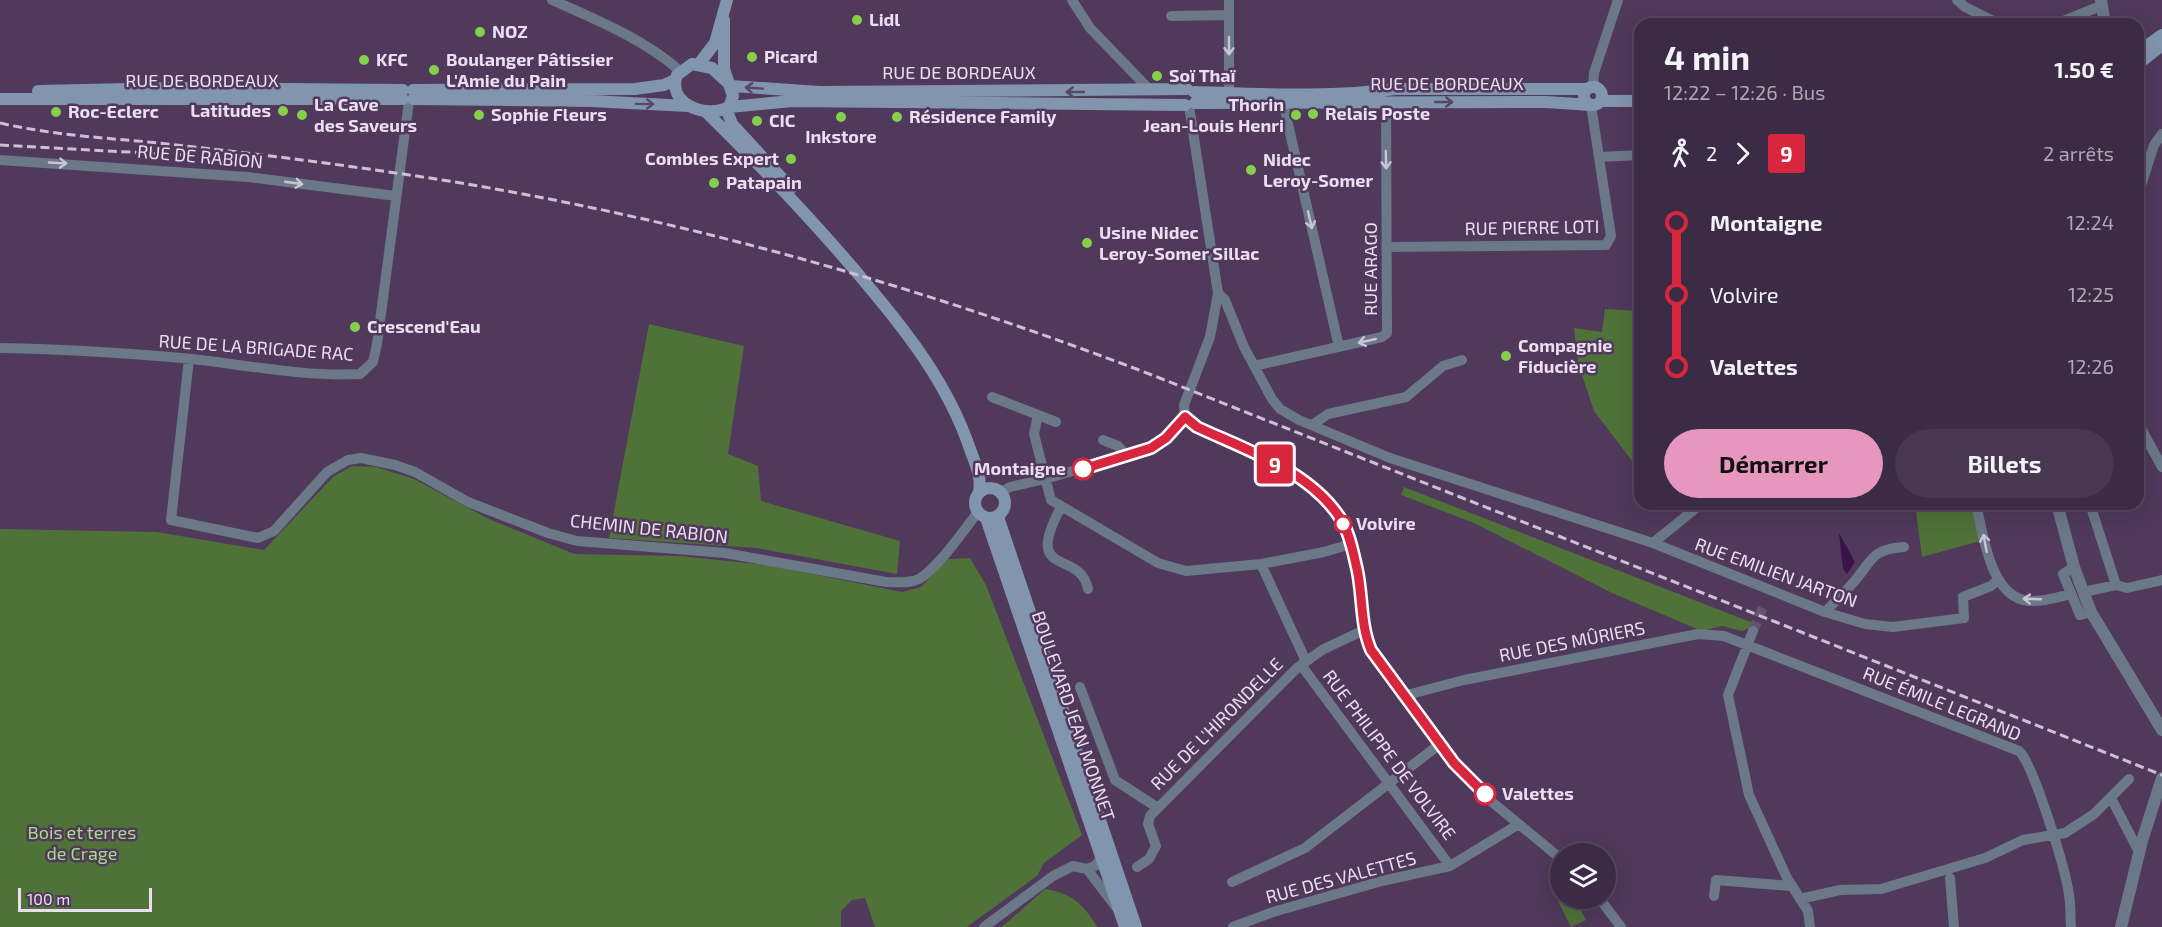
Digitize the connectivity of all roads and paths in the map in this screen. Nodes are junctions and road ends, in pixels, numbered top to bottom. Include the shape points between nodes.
1 (552, 0) edge
2 (727, 0) edge
3 (1072, 0) edge
4 (1229, 0) edge
5 (1618, 0) edge
6 (1957, 0) edge
7 (2102, 3) edge
8 (1229, 15) junction
9 (1171, 16) dead end
10 (1986, 18) edge
11 (2069, 18) edge
12 (2104, 18) edge
13 (724, 20) junction
14 (2162, 35) edge
15 (2162, 45) edge
16 (2144, 48) edge
17 (2144, 59) edge
18 (698, 65) junction
19 (677, 75) junction
20 (728, 83) junction
21 (1148, 88) junction
22 (0, 90) edge
23 (1228, 93) junction
24 (1634, 93) edge
25 (210, 94) junction
26 (1594, 95) junction
27 (408, 96) junction
28 (0, 99) edge
29 (1190, 99) junction
30 (1634, 100) edge
31 (1283, 102) junction
32 (1386, 102) junction
33 (688, 105) junction
34 (728, 107) junction
35 (705, 111) junction
36 (2162, 134) edge
37 (1634, 155) edge
38 (1600, 156) junction
39 (0, 160) edge
40 (2144, 176) edge
41 (396, 196) junction
42 (1387, 247) junction
43 (847, 256) junction
44 (1218, 293) junction
45 (1339, 347) junction
46 (0, 348) edge
47 (189, 359) junction
48 (1462, 360) dead end
49 (1254, 366) junction
50 (992, 397) dead end
51 (1038, 415) junction
52 (1185, 417) junction
53 (1056, 422) dead end
54 (1312, 425) junction
55 (2144, 434) edge
56 (1103, 440) dead end
57 (1127, 456) junction
58 (2162, 467) edge
59 (1045, 479) junction
60 (990, 491) junction
61 (1061, 507) junction
62 (1694, 510) edge
63 (1977, 510) edge
64 (2059, 510) edge
65 (2092, 510) edge
66 (987, 516) junction
67 (1653, 543) junction
68 (1351, 544) junction
69 (1904, 547) dead end
70 (1261, 564) junction
71 (1998, 580) junction
72 (2162, 580) edge
73 (2116, 585) junction
74 (1088, 589) dead end
75 (1770, 592) junction
76 (2077, 593) junction
77 (1764, 604) tunnel mouth
78 (1825, 612) junction
79 (1364, 630) junction
80 (1753, 631) tunnel mouth
81 (1747, 645) junction
82 (1304, 662) junction
83 (1080, 687) dead end
84 (1403, 696) junction
85 (2161, 727) edge
86 (1440, 744) junction
87 (2162, 778) edge
88 (2129, 779) dead end
89 (1389, 784) junction
90 (2158, 797) edge
91 (2111, 798) junction
92 (1158, 808) junction
93 (1518, 825) junction
94 (2052, 837) junction
95 (1550, 850) edge
96 (2139, 852) junction
97 (1102, 857) junction
98 (1450, 866) junction
99 (1137, 867) dead end
100 (1087, 869) junction
101 (1950, 878) dead end
102 (1232, 882) dead end
103 (1791, 886) junction
104 (1714, 896) dead end
105 (1800, 899) junction
106 (1607, 909) edge
107 (1121, 913) junction
108 (984, 927) edge
109 (1125, 927) edge
110 (1136, 927) edge
111 (1233, 927) edge
112 (1621, 927) edge
113 (1810, 927) edge
114 (1954, 927) edge
115 (2071, 927) edge
116 (2121, 927) edge

1 - 19 street via 667,60
2 - 13 main road
3 - 21 street via 1090,28
4 - 8 street
5 - 26 street via 1594,73
6 - 10 street
7 - 11 street
7 - 12 street
8 - 9 street
8 -> 23 street
13 - 18 main road via 715,43
13 - 20 main road
14 - 16 main road
15 - 17 main road
18 - 19 main road via 692,64
18 - 20 main road via 712,68
19 - 27 main road, RUE DE BORDEAUX via 664,85 634,89
19 - 33 main road via 677,95
21 -> 20 main road, RUE DE BORDEAUX via 1106,92 820,92
20 - 34 main road via 733,96
21 - 29 main road, RUE DE BORDEAUX
22 - 25 main road, RUE DE BORDEAUX
23 - 26 main road, RUE DE BORDEAUX
23 - 29 main road, RUE DE BORDEAUX
24 - 26 main road, RUE DE BORDEAUX
25 - 27 main road, RUE DE BORDEAUX
25 - 28 main road, RUE DE BORDEAUX
26 - 30 main road, RUE DE BORDEAUX
32 -> 26 main road, RUE DE BORDEAUX via 1546,102
26 - 38 street, RUE PIERRE LOTI
27 -> 33 main road, RUE DE BORDEAUX
27 - 41 street
29 - 31 main road, RUE DE BORDEAUX
29 - 34 main road, RUE DE BORDEAUX via 792,101
29 - 44 street
31 - 32 main road, RUE DE BORDEAUX
31 -> 45 street
32 -> 42 street, RUE ARAGO
33 - 35 main road
34 - 35 main road
34 - 43 main road via 732,124
35 - 43 main road
36 - 40 street via 2154,145
37 - 38 street
38 - 42 street, RUE PIERRE LOTI via 1611,236 1606,245
39 -> 41 street, RUE DE RABION via 248,177
41 - 47 street, RUE DE LA BRIGADE RAC via 377,344 368,368 360,374 344,375
42 -> 45 street, RUE ARAGO via 1387,333
43 - 60 main road via 950,385 976,442
44 - 49 street, RUE EMILIEN JARTON via 1225,300
44 - 52 street via 1210,337 1185,400
45 - 49 street, RUE ARAGO
46 - 47 street, RUE DE LA BRIGADE RAC
47 - 66 street, CHEMIN DE RABION via 171,520 229,534 258,538 274,531 327,472 348,460 361,458 415,472 468,502 577,541 725,553 886,582 906,583 920,578
48 - 54 street via 1443,366 1406,397 1328,414
49 - 54 street, RUE EMILIEN JARTON via 1276,405
50 - 51 street
51 - 53 street
51 - 59 street via 1034,434
52 - 57 street via 1161,442
52 - 68 street via 1197,427 1296,475 1340,518
54 - 67 street, RUE EMILIEN JARTON via 1390,458
55 - 58 street
56 - 57 street via 1118,446
57 - 59 street
59 - 60 street
59 - 61 street via 1049,498
60 - 66 main road via 975,502
60 - 66 main road via 1005,506
61 - 70 street via 1170,568 1205,570
61 - 74 street via 1048,531 1046,544 1052,556 1083,577
62 - 67 street
71 -> 63 street via 1987,556
64 - 76 street
65 - 73 street
66 - 97 main road, BOULEVARD JEAN MONNET
66 - 110 main road
67 - 75 street, RUE EMILIEN JARTON
68 - 70 street
68 - 79 street via 1360,580
69 - 78 street via 1874,555
70 - 82 street, RUE PHILIPPE DE VOLVIRE
76 -> 71 street via 2030,601 2020,599
71 - 78 street, RUE EMILIEN JARTON via 1964,597 1964,618 1893,627
72 - 73 street via 2127,588
73 - 76 street
75 - 77 street
75 - 78 street, RUE EMILIEN JARTON
76 - 85 street
79 - 82 street, RUE DE L'HIRONDELLE
79 - 84 street via 1371,650
80 - 81 street
81 - 84 street, RUE DES MÛRIERS via 1711,633 1698,634 1464,680
81 - 94 street, RUE ÉMILE LEGRAND via 2019,751 2038,790
81 - 103 street via 1728,695 1749,795
82 - 89 street, RUE PHILIPPE DE VOLVIRE via 1304,669
82 - 92 street, RUE DE L'HIRONDELLE
83 - 92 street via 1115,780
84 - 86 street
86 - 89 street
86 - 93 street via 1463,773
87 - 90 street
88 - 91 street
89 - 98 street, RUE PHILIPPE DE VOLVIRE
89 - 102 street via 1305,848
90 - 96 street
91 - 94 street via 2073,828
91 - 96 street
92 - 99 street, RUE DE L'HIRONDELLE via 1150,816 1149,824 1155,841 1153,853
93 - 95 street
93 - 98 street, RUE DES VALETTES
94 - 105 street via 2023,840 1985,858 1881,889 1840,890
94 - 115 street, RUE ÉMILE LEGRAND via 2067,886
96 - 116 street
97 - 100 street
97 - 107 main road, BOULEVARD JEAN MONNET
98 - 111 street, RUE DES VALETTES via 1382,881
100 - 107 street
100 - 108 street via 1073,866 1053,876
101 - 114 street
103 - 104 street via 1716,880
103 - 105 street
105 - 113 street via 1808,911
106 - 112 street
107 - 109 main road, BOULEVARD JEAN MONNET

